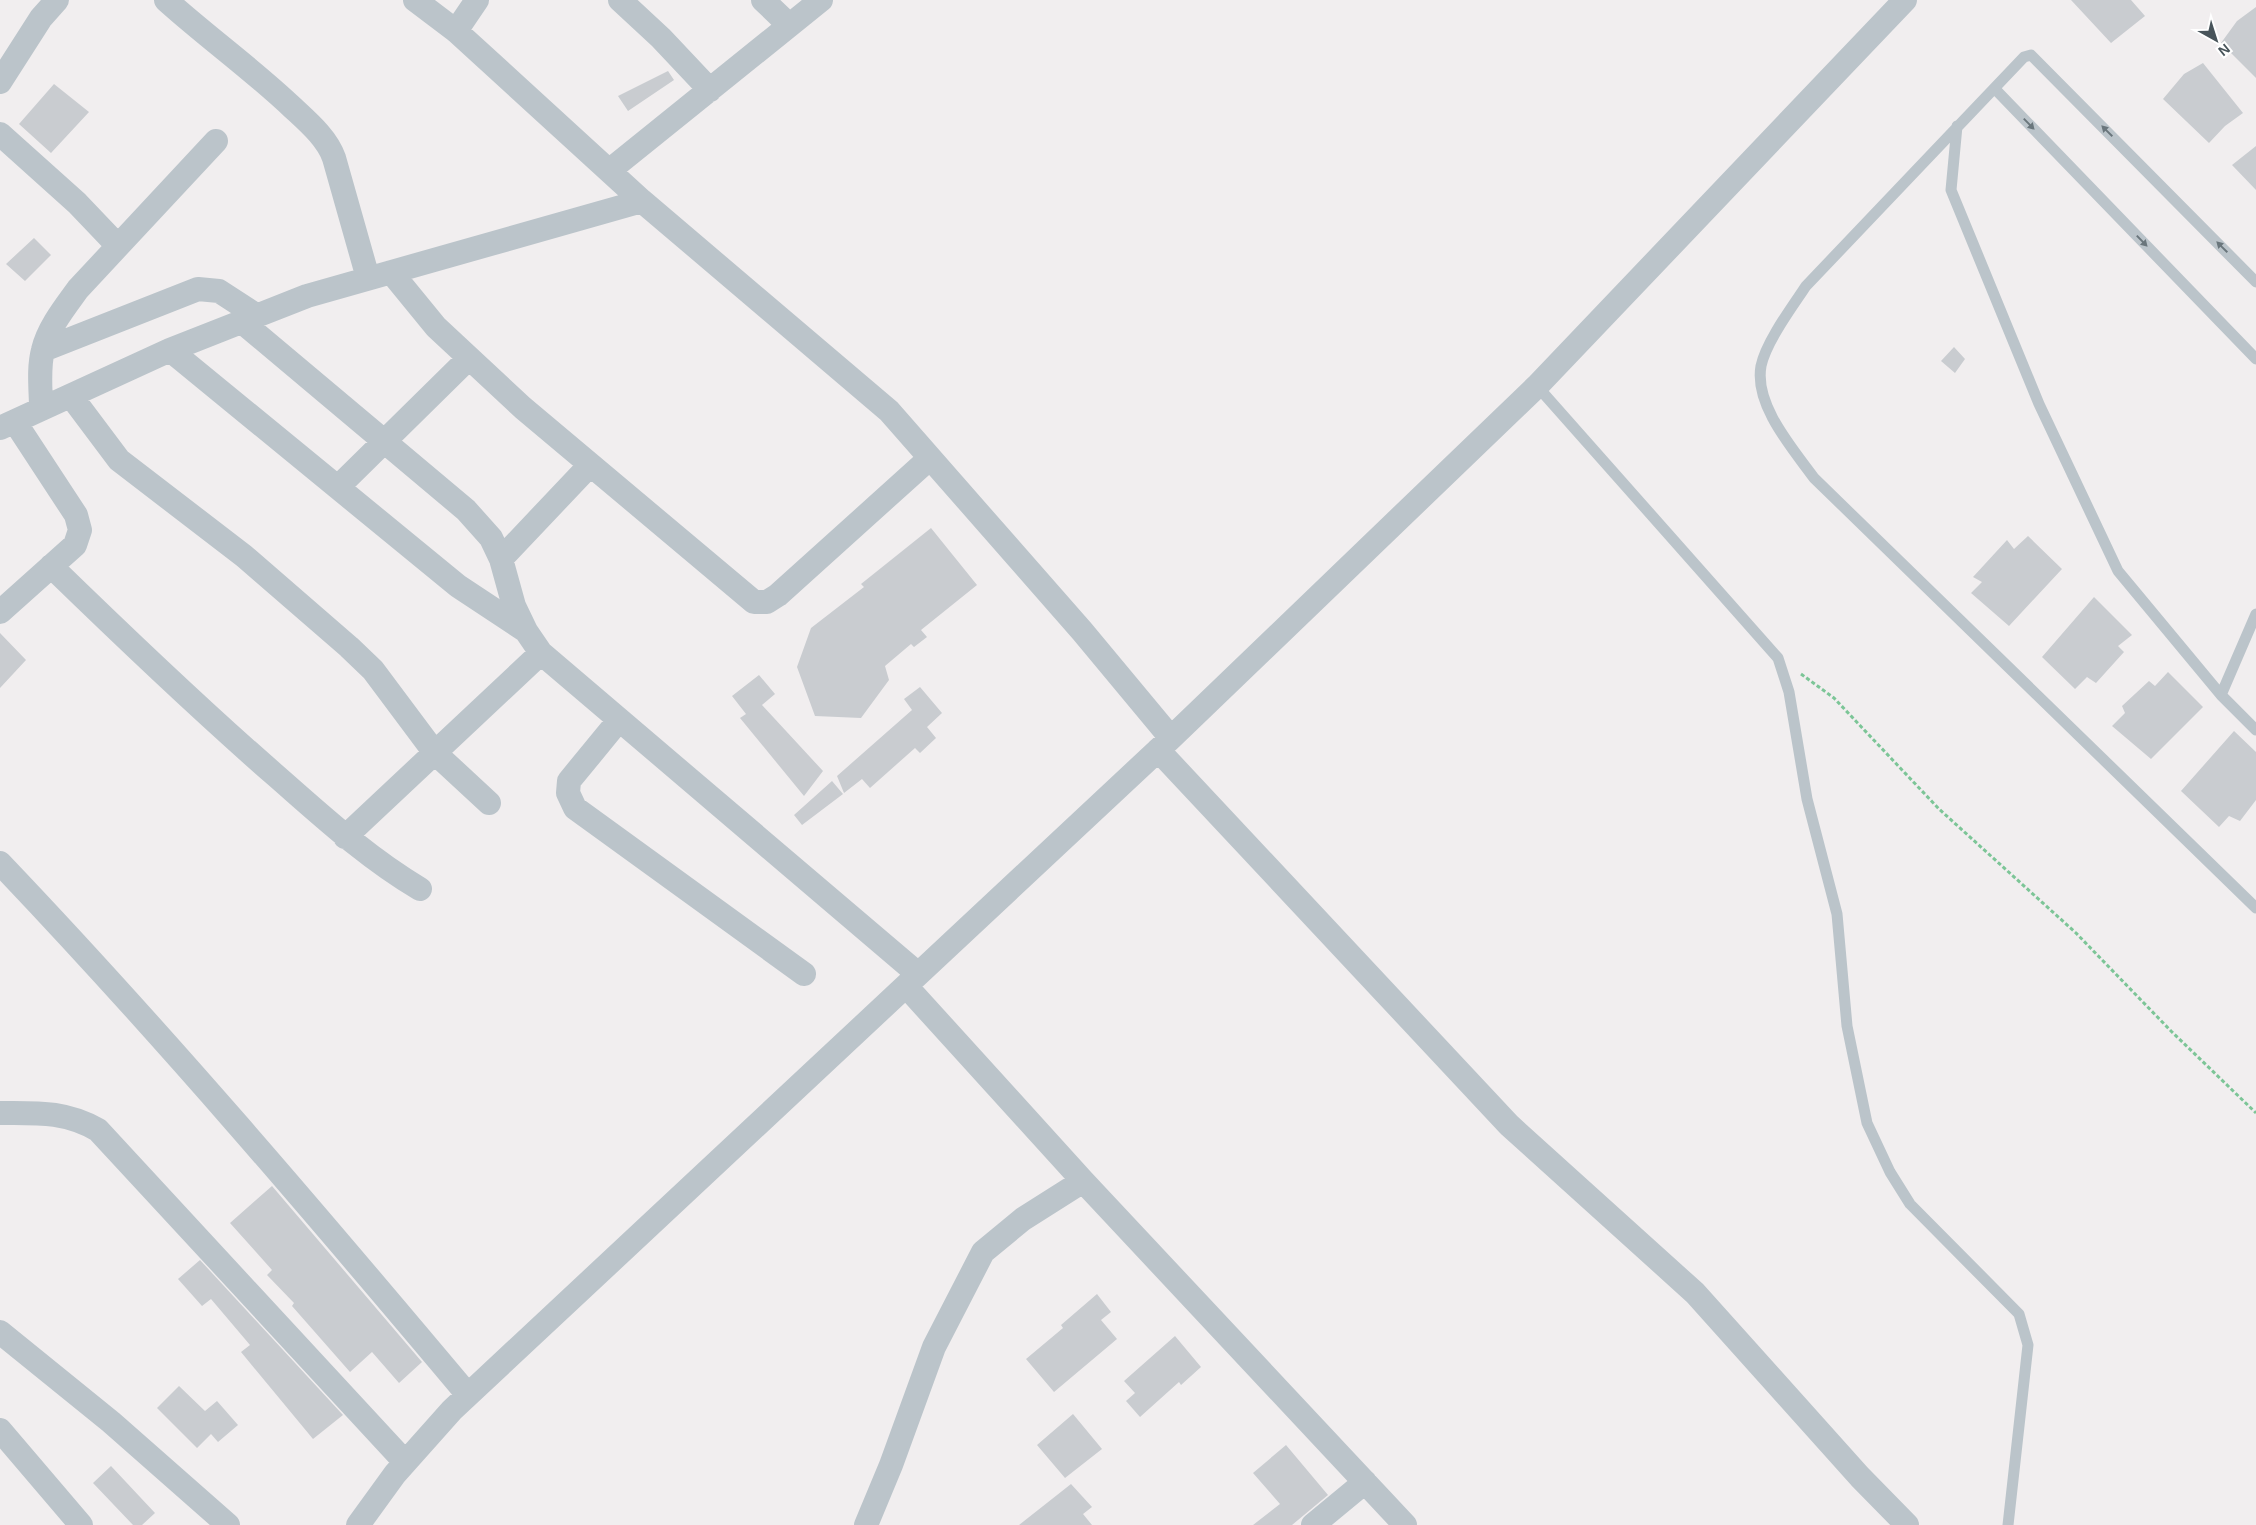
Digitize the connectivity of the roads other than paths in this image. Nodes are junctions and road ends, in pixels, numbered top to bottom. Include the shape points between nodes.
1 (57, 0) edge
2 (166, 0) edge
3 (415, 0) edge
4 (477, 0) edge
5 (620, 0) edge
6 (763, 0) edge
7 (821, 0) edge
8 (1905, 0) edge
9 (789, 25) junction
10 (456, 32) junction
11 (0, 82) edge
12 (1995, 89) junction
13 (710, 90) junction
14 (1957, 126) junction
15 (0, 134) edge
16 (216, 141) dead end
17 (610, 170) junction
18 (642, 201) junction
19 (118, 246) junction
20 (391, 272) junction
21 (368, 278) junction
22 (2256, 282) edge
23 (249, 318) junction
24 (43, 350) junction
25 (170, 350) junction
26 (469, 358) junction
27 (2256, 359) edge
28 (1537, 386) junction
29 (71, 396) junction
30 (41, 409) junction
31 (8, 425) edge
32 (384, 440) junction
33 (930, 458) junction
34 (590, 464) junction
35 (338, 487) junction
36 (501, 559) junction
37 (51, 566) junction
38 (0, 612) edge
39 (2256, 614) edge
40 (526, 631) junction
41 (542, 653) junction
42 (2221, 695) junction
43 (620, 720) junction
44 (2256, 730) edge
45 (1164, 744) junction
46 (435, 753) junction
47 (489, 803) dead end
48 (345, 837) junction
49 (0, 863) edge
50 (420, 889) dead end
51 (2256, 908) edge
52 (804, 974) dead end
53 (912, 980) junction
54 (0, 1113) edge
55 (1083, 1181) junction
56 (0, 1332) edge
57 (468, 1395) junction
58 (0, 1430) edge
59 (405, 1462) junction
60 (1364, 1482) junction
61 (81, 1525) edge
62 (228, 1525) edge
63 (358, 1525) edge
64 (866, 1525) edge
65 (1313, 1525) edge
66 (1405, 1525) edge
67 (1907, 1525) edge
68 (2008, 1525) edge

1 - 11 street via 41,18
2 - 21 street via 265,81 326,142 334,158
3 - 10 street
4 - 10 street
5 - 13 street
6 - 9 street
7 - 9 street
8 - 28 street
9 - 13 street
10 - 17 street
12 - 14 lane
22 -> 12 lane via 2031,55 2024,57
12 -> 27 lane
13 - 17 street
14 - 42 lane via 1951,190 2039,404 2118,570
14 - 51 lane via 1806,286 1779,326 1761,366 1763,396 1774,421 1814,478
15 - 19 street via 77,203
16 - 19 street
17 - 18 street
18 - 20 street
18 - 33 street via 889,411
19 - 24 street via 78,289 59,316
20 - 21 street
20 - 26 street via 436,326
21 - 23 street
23 - 24 street via 219,291 198,289
23 - 25 street
23 - 32 street
24 - 30 street
25 - 29 street
25 - 35 street
26 - 32 street
26 - 34 street
28 - 45 street
28 - 68 lane via 1778,658 1789,692 1807,799 1837,914 1847,1026 1867,1123 1890,1172 1910,1204 2019,1314 2028,1345
29 - 30 street
29 - 46 street via 119,460 244,556 373,670
30 - 31 street
31 - 37 street via 76,515 80,530 75,545
32 - 35 street
32 - 36 street via 466,510 491,538
33 - 34 street via 767,602 754,602
33 - 45 street via 1082,631
34 - 36 street
35 - 40 street via 458,586
36 - 40 street via 514,606
37 - 38 street
37 - 48 street via 190,700
39 - 42 lane
40 - 41 street
41 - 43 street
41 - 46 street
42 - 44 lane
43 - 52 street via 569,781 568,793 575,808
43 - 53 street
45 - 53 street
45 - 67 street via 1509,1125 1695,1293 1860,1478
46 - 47 street
46 - 48 street
48 - 50 street via 385,868
49 - 57 street via 192,1074
53 - 55 street
53 - 57 street
54 - 59 street via 53,1113 83,1121 98,1130
55 - 60 street
55 - 64 street via 1023,1219 982,1252 934,1347 892,1465
56 - 62 street via 111,1422
57 - 59 street
58 - 61 street
59 - 63 street
60 - 65 street
60 - 66 street

